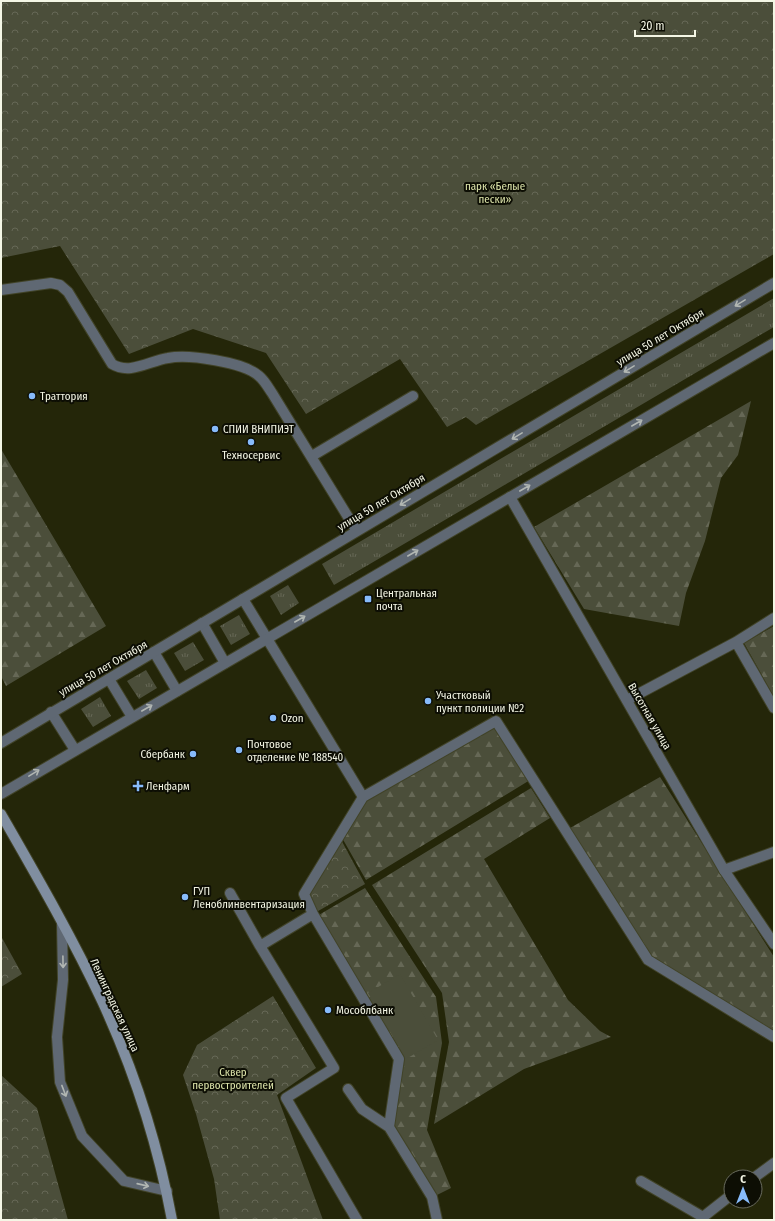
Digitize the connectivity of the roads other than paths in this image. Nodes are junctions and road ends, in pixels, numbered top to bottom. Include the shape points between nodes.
1 (774, 283) edge
2 (1, 290) edge
3 (774, 343) edge
4 (413, 396) dead end
5 (312, 456) junction
6 (510, 497) junction
7 (356, 530) junction
8 (243, 598) junction
9 (774, 618) edge
10 (202, 623) junction
11 (266, 638) junction
12 (736, 642) junction
13 (154, 652) junction
14 (225, 663) junction
15 (109, 679) junction
16 (177, 691) junction
17 (627, 700) junction
18 (774, 708) edge
19 (51, 712) junction
20 (132, 717) junction
21 (1, 743) edge
22 (75, 750) junction
23 (1, 794) edge
24 (362, 797) junction
25 (1, 814) edge
26 (774, 852) edge
27 (724, 870) junction
28 (230, 893) dead end
29 (313, 914) junction
30 (62, 923) junction
31 (774, 944) edge
32 (260, 946) junction
33 (774, 1037) edge
34 (348, 1089) dead end
35 (389, 1127) junction
36 (774, 1162) edge
37 (763, 1171) edge
38 (641, 1181) dead end
39 (167, 1191) junction
40 (723, 1201) edge
41 (172, 1220) edge
42 (357, 1220) edge
43 (437, 1220) edge

1 -> 7 street, улица 50 лет Октября
2 - 5 street via 38,284 60,285 68,292 112,364 118,367 130,369 154,361 185,357 210,359 242,367 259,375
6 -> 3 street
4 - 5 street
5 - 7 street
11 -> 6 street
6 - 17 street, Высотная улица
7 - 8 street, улица 50 лет Октября
8 - 10 street, улица 50 лет Октября
8 - 11 street
9 - 12 street
10 - 13 street, улица 50 лет Октября
10 - 14 street
11 - 14 street
11 - 24 street
12 - 17 street
12 - 18 street
13 - 15 street, улица 50 лет Октября
13 - 16 street
14 - 16 street
15 - 19 street, улица 50 лет Октября
15 - 20 street
20 -> 16 street
17 - 27 street, Высотная улица
19 - 21 street, улица 50 лет Октября
19 - 22 street
20 - 22 street
23 -> 22 street
24 - 29 street via 304,894
24 - 33 street via 496,721 648,960
25 - 30 main road, Ленинградская улица
26 - 27 street
27 - 31 street, Высотная улица
28 - 32 street
29 - 32 street
29 - 35 street via 399,1059
30 - 39 main road, Ленинградская улица via 102,1001 127,1060
30 -> 39 street via 63,980 58,1036 60,1082 82,1136 124,1181
32 - 42 street via 337,1072 286,1098
34 - 35 street via 362,1109
35 - 43 street via 432,1197
36 - 37 street
38 - 40 street via 703,1217
39 - 41 main road, Ленинградская улица

